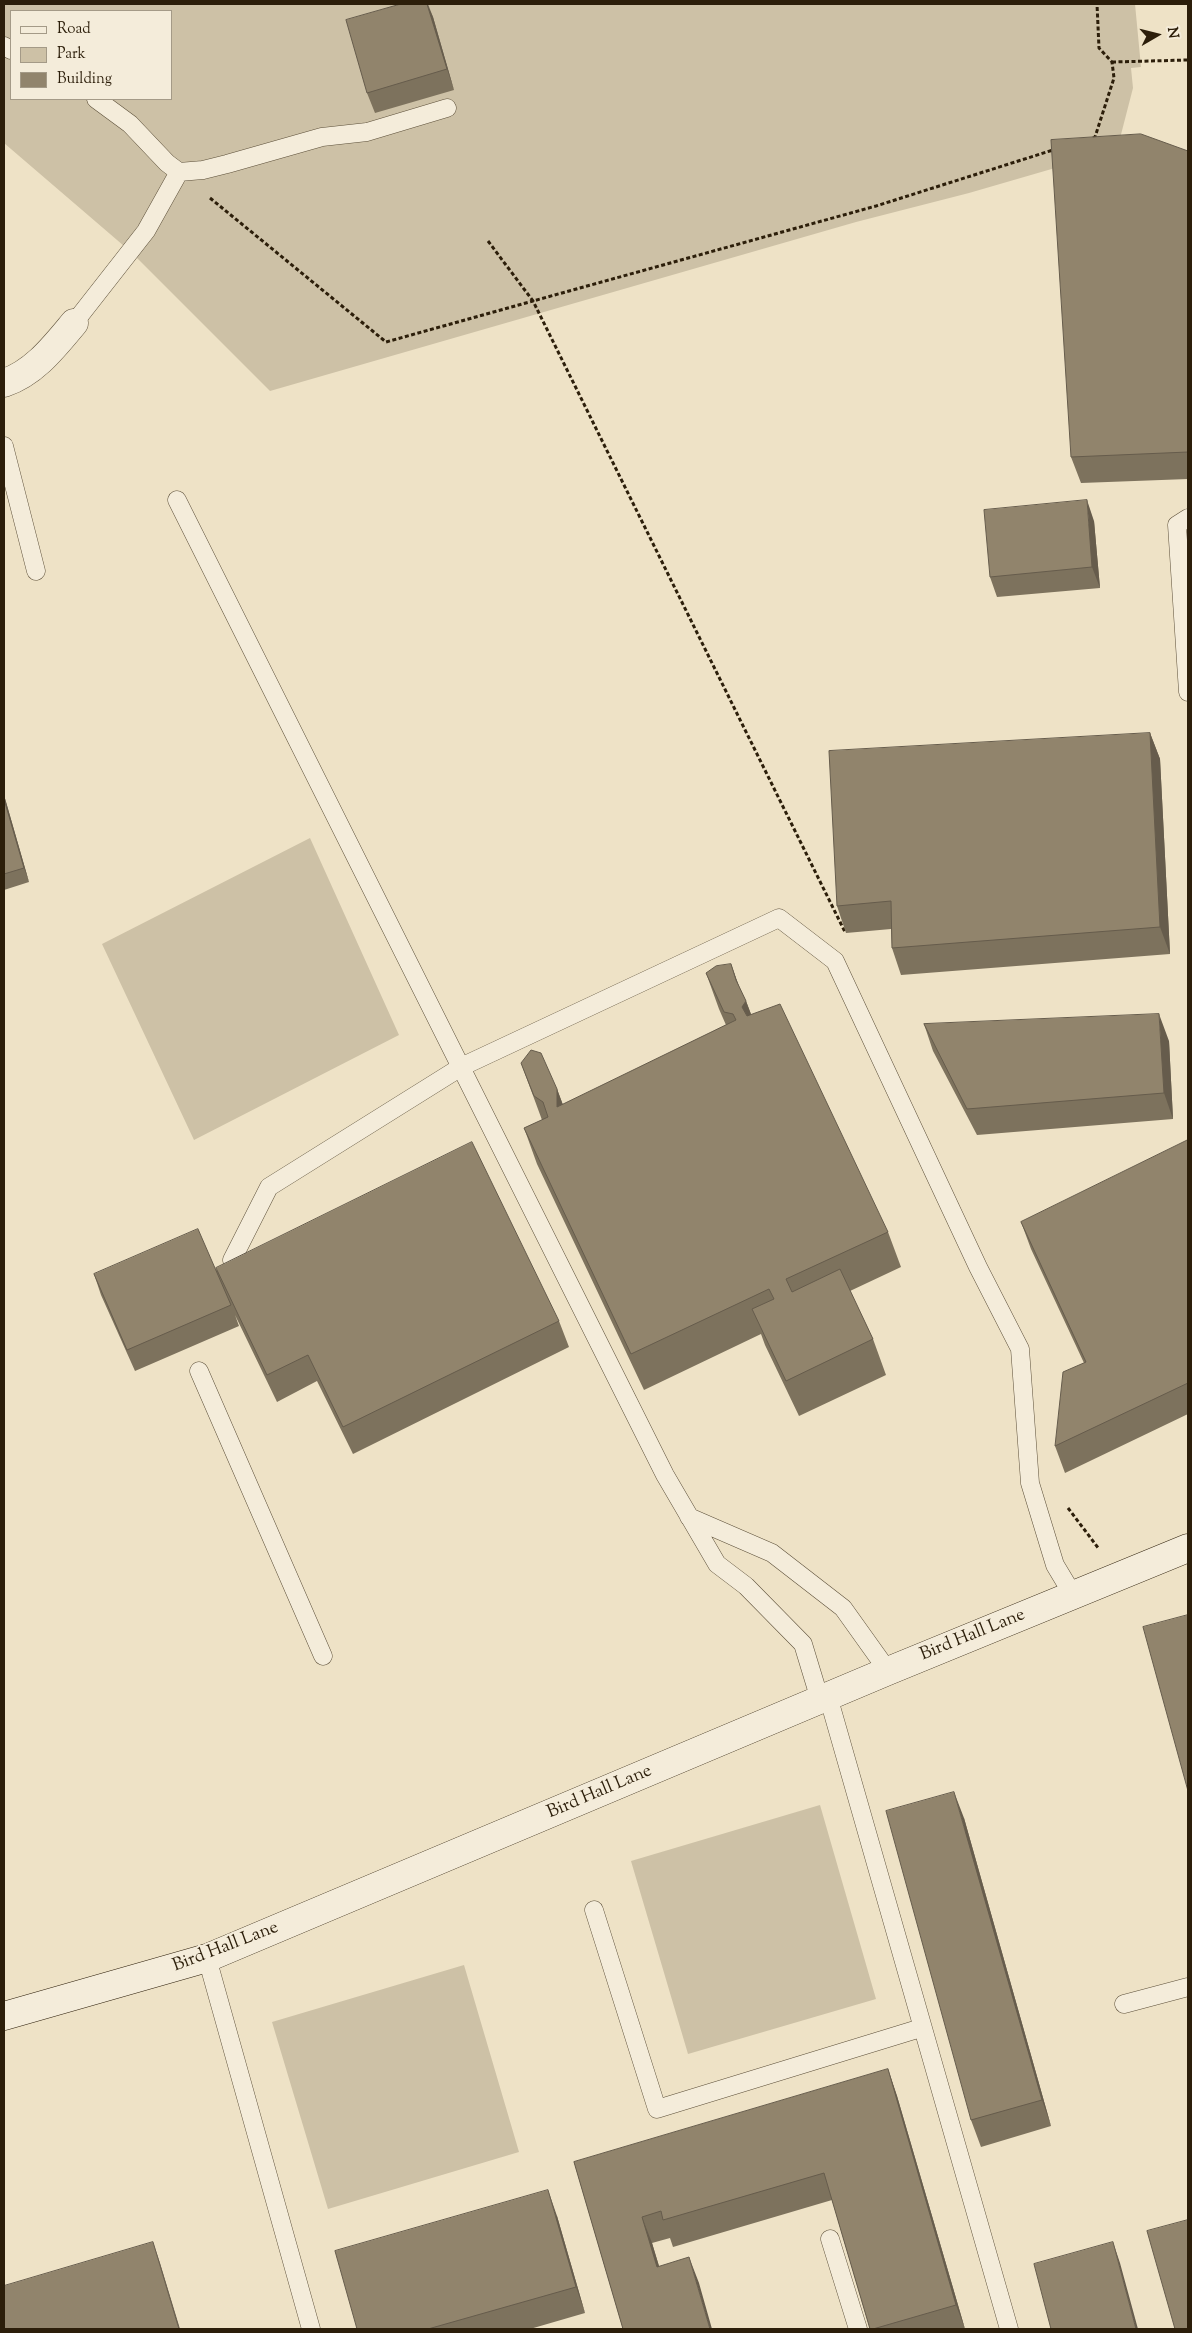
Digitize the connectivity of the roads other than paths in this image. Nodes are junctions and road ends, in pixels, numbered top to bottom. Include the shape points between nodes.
1 (97, 100) edge
2 (446, 108) dead end
3 (179, 172) junction
4 (74, 324) joint
5 (4, 383) edge
6 (4, 446) edge
7 (178, 500) dead end
8 (1188, 518) edge
9 (36, 571) dead end
10 (1188, 692) edge
11 (461, 1067) junction
12 (232, 1260) edge
13 (199, 1371) dead end
14 (689, 1517) junction
15 (1188, 1548) edge
16 (1072, 1595) junction
17 (323, 1656) dead end
18 (888, 1671) junction
19 (824, 1698) junction
20 (594, 1910) dead end
21 (207, 1958) junction
22 (1188, 1987) edge
23 (1124, 2004) dead end
24 (4, 2016) edge
25 (922, 2028) junction
26 (830, 2239) dead end
27 (311, 2329) edge
28 (858, 2329) edge
29 (1008, 2329) edge

1 - 3 lane via 130,124
2 - 3 lane via 367,132 322,137 204,170
3 - 4 lane via 146,231
4 - 5 street via 46,356 19,378
6 - 9 lane
7 - 11 lane
8 - 10 lane via 1177,525
11 - 12 lane via 269,1186
11 - 14 lane
11 - 16 lane via 779,918 835,961 978,1267 1020,1349 1030,1483 1055,1565
13 - 17 lane
14 - 18 lane via 772,1553 843,1608
14 - 19 lane via 717,1564 746,1586 803,1644
15 - 16 street, Bird Hall Lane
16 - 18 street, Bird Hall Lane
18 - 19 street, Bird Hall Lane
19 - 21 street, Bird Hall Lane
19 - 25 lane
20 - 25 lane via 657,2109
21 - 24 street, Bird Hall Lane
21 - 27 lane
22 - 23 lane
25 - 29 lane
26 - 28 lane

